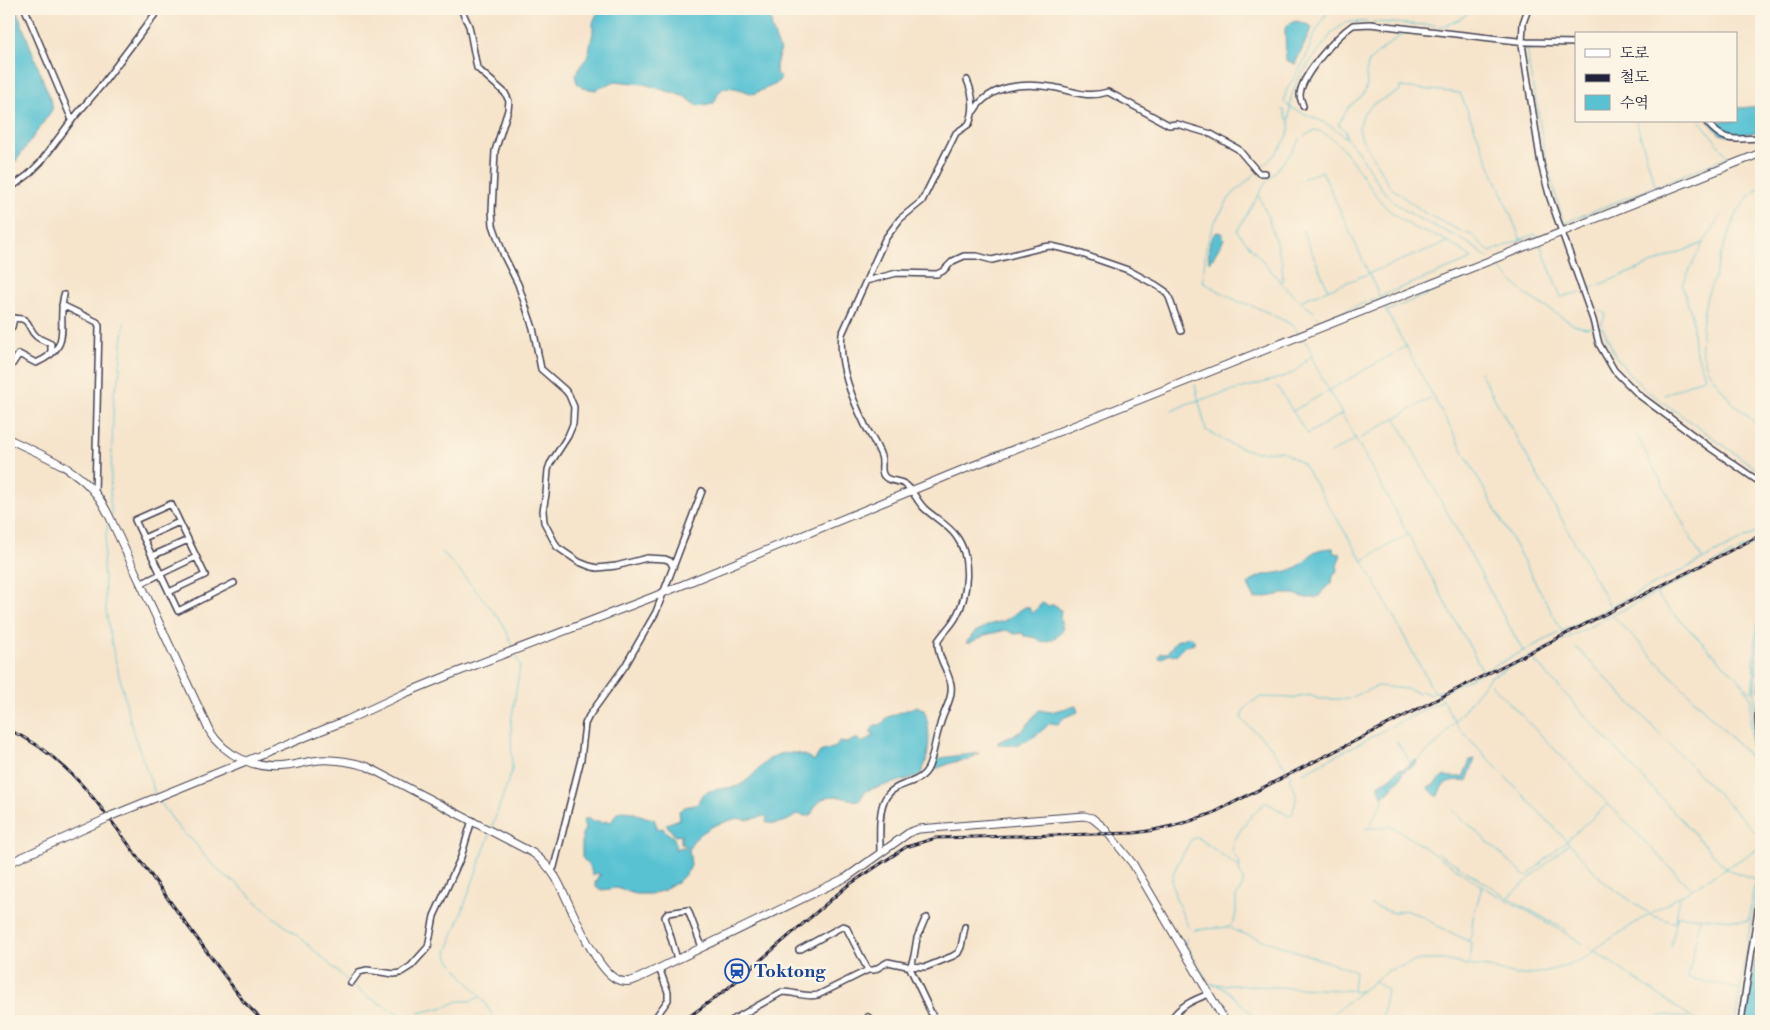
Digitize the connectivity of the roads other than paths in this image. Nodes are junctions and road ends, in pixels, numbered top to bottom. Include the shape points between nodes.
1 (25, 9) edge
2 (160, 9) edge
3 (461, 9) edge
4 (1528, 9) edge
5 (1522, 42) junction
6 (1575, 44) edge
7 (967, 80) dead end
8 (1303, 106) dead end
9 (973, 113) junction
10 (72, 120) junction
11 (1707, 122) edge
12 (1761, 138) edge
13 (1761, 152) edge
14 (1265, 173) dead end
15 (9, 189) edge
16 (1562, 232) junction
17 (866, 281) junction
18 (64, 295) dead end
19 (62, 305) junction
20 (10, 327) dead end
21 (1181, 331) dead end
22 (45, 359) junction
23 (9, 370) edge
24 (9, 439) edge
25 (1761, 483) edge
26 (702, 491) dead end
27 (912, 491) junction
28 (95, 492) junction
29 (179, 522) junction
30 (144, 538) junction
31 (188, 540) junction
32 (152, 556) junction
33 (196, 557) junction
34 (672, 565) junction
35 (160, 574) junction
36 (234, 583) dead end
37 (140, 584) junction
38 (169, 592) junction
39 (664, 592) junction
40 (1761, 663) edge
41 (1761, 760) edge
42 (247, 761) junction
43 (472, 820) junction
44 (880, 852) junction
45 (9, 863) edge
46 (551, 871) junction
47 (1761, 890) edge
48 (927, 918) dead end
49 (965, 926) dead end
50 (702, 947) junction
51 (799, 950) dead end
52 (677, 959) junction
53 (910, 967) junction
54 (659, 968) junction
55 (868, 970) junction
56 (351, 983) dead end
57 (1209, 994) junction
58 (657, 1015) junction
59 (868, 1017) dead end
60 (653, 1021) edge
61 (662, 1021) edge
62 (730, 1021) edge
63 (874, 1021) edge
64 (935, 1021) edge
65 (1170, 1021) edge
66 (1225, 1021) edge
67 (1741, 1021) edge

1 - 10 street
2 - 10 street
3 - 34 street via 469,26 476,68 505,93 509,101 495,151 493,226 518,284 542,369 565,390 574,407 573,424 548,470 542,511 544,522 558,547 589,566 616,566 647,558 665,559
4 - 5 street via 1522,23
5 - 6 street
5 - 8 street via 1370,24 1353,25 1329,47 1305,79 1300,94
5 - 16 street via 1542,164
7 - 9 street
9 - 14 street via 989,95 1017,85 1050,87 1093,96 1108,92 1169,124 1211,134 1238,149 1259,173
9 - 17 street via 969,124 956,133 922,201 900,219 885,238
10 - 15 street via 40,163
11 - 12 street via 1714,132 1727,138
13 - 16 main road
16 - 25 street via 1599,344 1621,378 1639,395
16 - 27 main road
17 - 21 street via 897,273 937,274 964,256 992,260 1051,246 1128,270 1156,285 1169,297
17 - 27 street via 842,334 843,368 864,424 882,457 883,476 901,482
18 - 19 street
19 - 22 street via 60,344
19 - 28 street via 99,326
20 - 22 street via 13,318 30,325 36,336 50,344 51,352
22 - 23 street via 36,363 19,354
24 - 28 main road via 66,467
26 - 34 street
27 - 39 main road
27 - 44 street via 921,505 959,540 965,556 965,588 957,616 938,641 939,656 951,692 933,756 924,775 892,790 885,798 881,812
28 - 37 main road
29 - 30 street
29 - 30 street via 170,504 135,520
29 - 31 street
30 - 32 street
31 - 32 street
31 - 33 street
32 - 35 street
33 - 35 street
33 - 38 street via 205,576
34 - 39 street
35 - 37 street
35 - 38 street
36 - 38 street via 178,611
37 - 42 main road via 211,735 234,756
39 - 42 main road via 447,676
39 - 46 street via 625,666 585,724 581,759
40 - 41 street via 1758,718
42 - 43 main road via 271,767 319,760 360,765
42 - 45 main road
43 - 46 main road via 533,853
43 - 56 street via 461,857 434,916 428,948 400,973 366,970
44 - 50 main road via 847,877
44 - 57 main road via 919,829 1075,816 1092,818 1133,864
46 - 54 main road via 595,956 609,975 621,982 630,982
47 - 67 street
48 - 53 street via 917,938
49 - 53 street via 958,953 926,967
50 - 52 main road
50 - 52 street via 688,910 668,913 665,917
51 - 55 street via 843,926
52 - 54 main road
53 - 55 street via 888,962
53 - 64 street
54 - 58 street via 668,1000
55 - 62 street via 818,995 782,992
57 - 65 street via 1193,1000 1176,1012
57 - 66 main road
58 - 60 street
58 - 61 street
59 - 63 street

